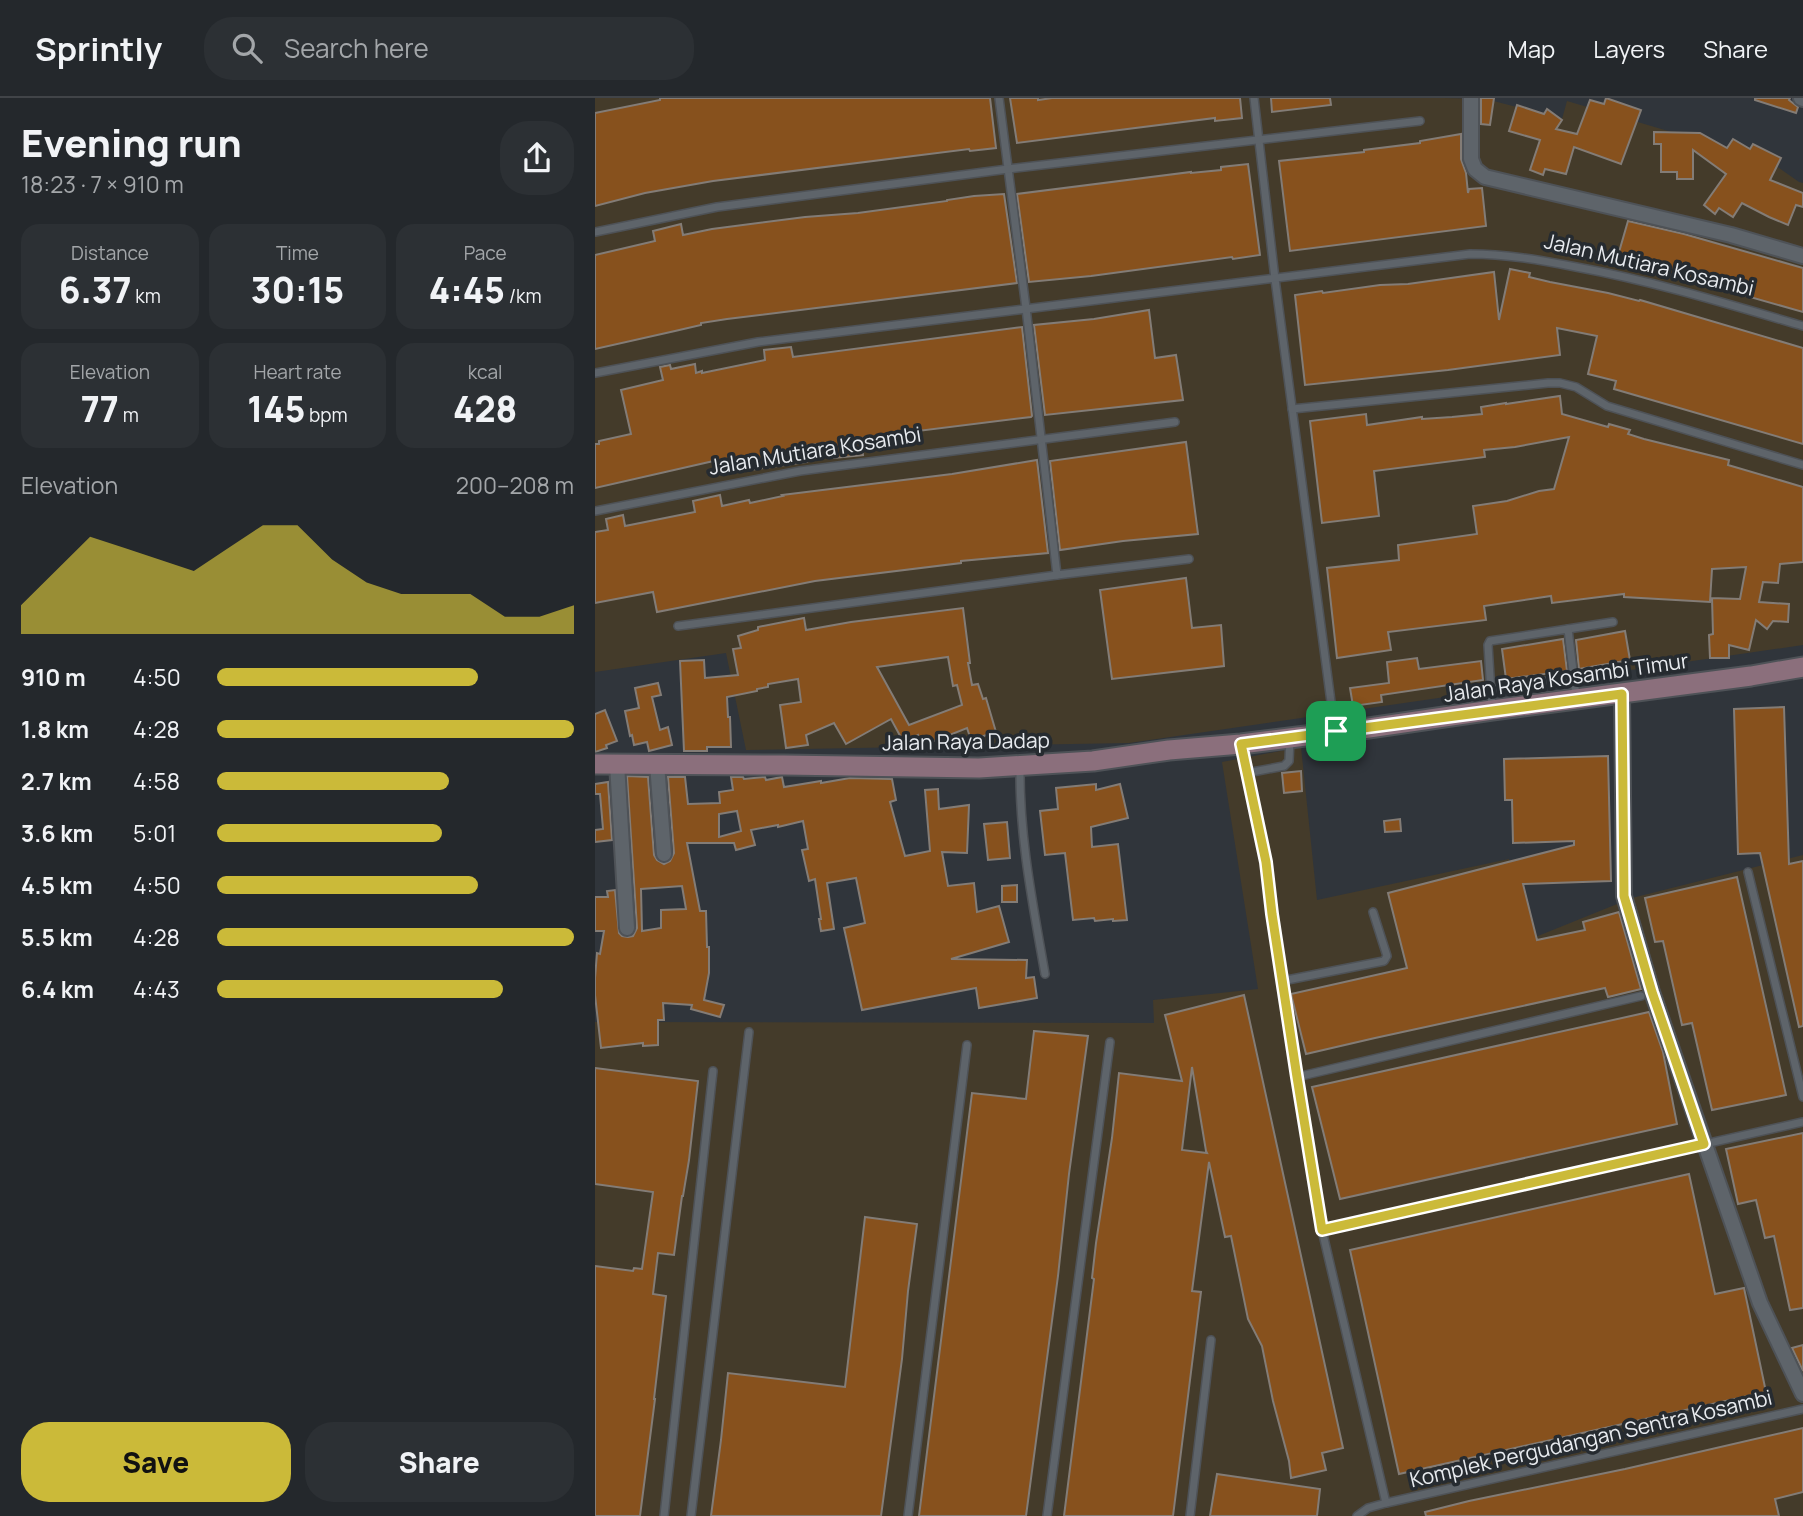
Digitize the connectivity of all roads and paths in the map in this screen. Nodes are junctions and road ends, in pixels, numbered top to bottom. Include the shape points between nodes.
1 (999, 98) edge
2 (1254, 98) edge
3 (1471, 98) edge
4 (1420, 121) dead end
5 (1259, 140) junction
6 (1008, 169) junction
7 (595, 232) edge
8 (1803, 256) edge
9 (1275, 279) junction
10 (1026, 308) junction
11 (1803, 326) edge
12 (595, 373) edge
13 (1292, 409) junction
14 (1175, 422) dead end
15 (1042, 440) junction
16 (1803, 465) edge
17 (595, 511) edge
18 (1189, 559) dead end
19 (1057, 575) junction
20 (1613, 622) dead end
21 (678, 626) dead end
22 (1568, 629) junction
23 (1803, 667) edge
24 (1574, 677) junction
25 (1491, 689) junction
26 (1622, 694) junction
27 (1576, 699) junction
28 (1492, 710) junction
29 (1334, 724) junction
30 (1290, 738) junction
31 (1241, 744) junction
32 (595, 764) edge
33 (617, 764) junction
34 (657, 764) junction
35 (1020, 765) junction
36 (1247, 773) junction
37 (664, 854) dead end
38 (1748, 872) dead end
39 (1373, 912) dead end
40 (627, 928) dead end
41 (1045, 974) dead end
42 (1282, 981) junction
43 (1641, 996) dead end
44 (749, 1032) dead end
45 (1110, 1042) dead end
46 (967, 1045) dead end
47 (713, 1071) dead end
48 (1297, 1077) junction
49 (1803, 1097) edge
50 (1803, 1122) edge
51 (1704, 1144) junction
52 (1322, 1230) junction
53 (1212, 1340) dead end
54 (1803, 1394) edge
55 (1803, 1409) edge
56 (1386, 1503) junction
57 (664, 1516) edge
58 (691, 1516) edge
59 (908, 1516) edge
60 (1047, 1516) edge
61 (1190, 1516) edge
62 (1357, 1516) edge

1 - 6 lane
2 - 5 lane
3 - 8 street via 1471,159 1485,177
4 - 5 lane
5 - 6 lane
5 - 9 lane
6 - 7 lane via 717,207
6 - 10 lane
9 - 10 lane, Jalan Mutiara Kosambi
9 - 11 lane, Jalan Mutiara Kosambi via 1495,254 1667,287
9 - 13 lane
10 - 12 lane, Jalan Mutiara Kosambi via 758,342
10 - 15 lane
13 - 16 lane via 1560,383 1607,406
13 - 29 lane
14 - 15 lane, Jalan Mutiara Kosambi
15 - 17 lane, Jalan Mutiara Kosambi via 800,471
15 - 19 lane
18 - 19 lane
19 - 21 lane
20 - 22 lane
22 - 24 lane
22 - 25 lane via 1490,641
23 - 26 main road, Jalan Raya Kosambi Timur
24 - 25 lane
24 - 27 lane
25 - 28 lane
26 - 27 main road, Jalan Raya Kosambi Timur
26 - 51 street via 1624,896
27 - 28 main road, Jalan Raya Kosambi Timur
28 - 29 main road, Jalan Raya Kosambi Timur
29 - 30 main road, Jalan Raya Dadap
30 - 31 main road, Jalan Raya Dadap
30 - 36 lane via 1285,766
31 - 35 main road, Jalan Raya Dadap
31 - 36 lane, Komplek Pergudangan Sentra Kosambi
32 - 33 main road, Jalan Raya Dadap
33 - 34 main road, Jalan Raya Dadap
33 - 40 street
34 - 35 main road, Jalan Raya Dadap
34 - 37 street
35 - 41 lane via 1023,832
36 - 42 lane, Komplek Pergudangan Sentra Kosambi via 1266,862
38 - 49 lane
39 - 42 lane via 1387,956 1384,961
42 - 48 lane, Komplek Pergudangan Sentra Kosambi
43 - 48 lane
44 - 58 lane
45 - 60 lane
46 - 59 lane
47 - 57 lane
48 - 52 lane, Komplek Pergudangan Sentra Kosambi
50 - 51 lane
51 - 52 lane
51 - 54 street via 1760,1303
52 - 56 lane, Komplek Pergudangan Sentra Kosambi
53 - 61 lane
55 - 56 lane, Komplek Pergudangan Sentra Kosambi
56 - 62 lane, Komplek Pergudangan Sentra Kosambi

